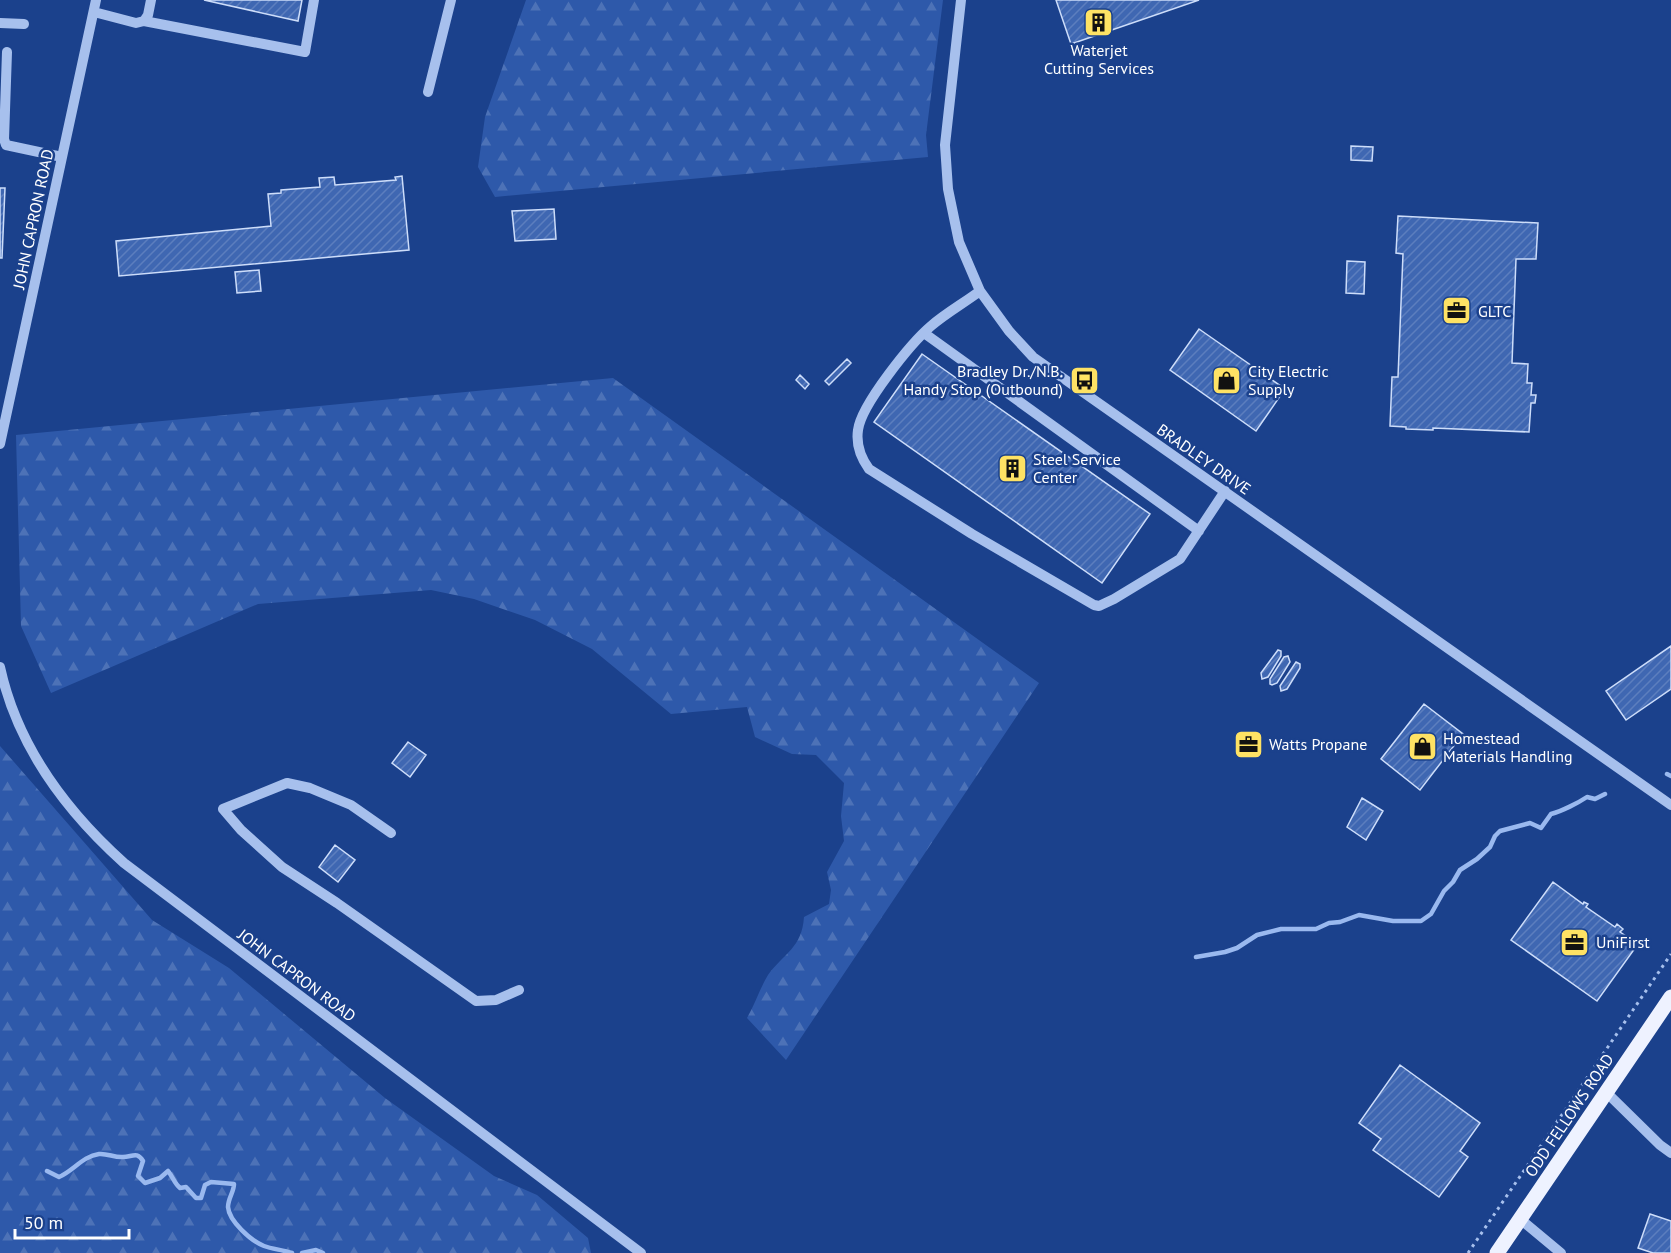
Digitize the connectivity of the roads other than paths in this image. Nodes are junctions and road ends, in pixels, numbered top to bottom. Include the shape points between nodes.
1 (96, 0) edge
2 (151, 0) edge
3 (314, 0) edge
4 (451, 0) edge
5 (961, 0) edge
6 (94, 12) junction
7 (140, 22) junction
8 (0, 23) edge
9 (24, 24) dead end
10 (8, 52) dead end
11 (428, 92) dead end
12 (62, 157) junction
13 (980, 291) junction
14 (924, 333) junction
15 (0, 444) edge
16 (1225, 491) junction
17 (1199, 531) junction
18 (0, 667) edge
19 (1671, 805) edge
20 (390, 833) dead end
21 (519, 990) dead end
22 (1671, 997) edge
23 (1606, 1092) junction
24 (1671, 1153) edge
25 (1520, 1219) junction
26 (641, 1253) edge
27 (1497, 1253) edge
28 (1561, 1253) edge

1 - 6 street, JOHN CAPRON ROAD
2 - 7 street via 148,15
3 - 7 street via 305,52
4 - 11 street
5 - 13 street, BRADLEY DRIVE via 945,145 948,189 959,242
6 - 7 street
6 - 12 street, JOHN CAPRON ROAD
8 - 9 street
10 - 12 street via 6,145
12 - 15 street, JOHN CAPRON ROAD
13 - 14 street
13 - 16 street, BRADLEY DRIVE via 1034,357
14 - 17 street
14 - 17 street via 890,372 861,418 860,454 869,469 972,534 1099,606 1175,563
16 - 17 street
16 - 19 street, BRADLEY DRIVE
18 - 26 street, JOHN CAPRON ROAD via 22,733 39,765 76,816 106,847
20 - 21 street via 351,805 287,783 223,810 282,867 476,1001 496,1000
22 - 23 main road, ODD FELLOWS ROAD
23 - 24 street
23 - 25 main road, ODD FELLOWS ROAD
25 - 27 main road, ODD FELLOWS ROAD
25 - 28 street

